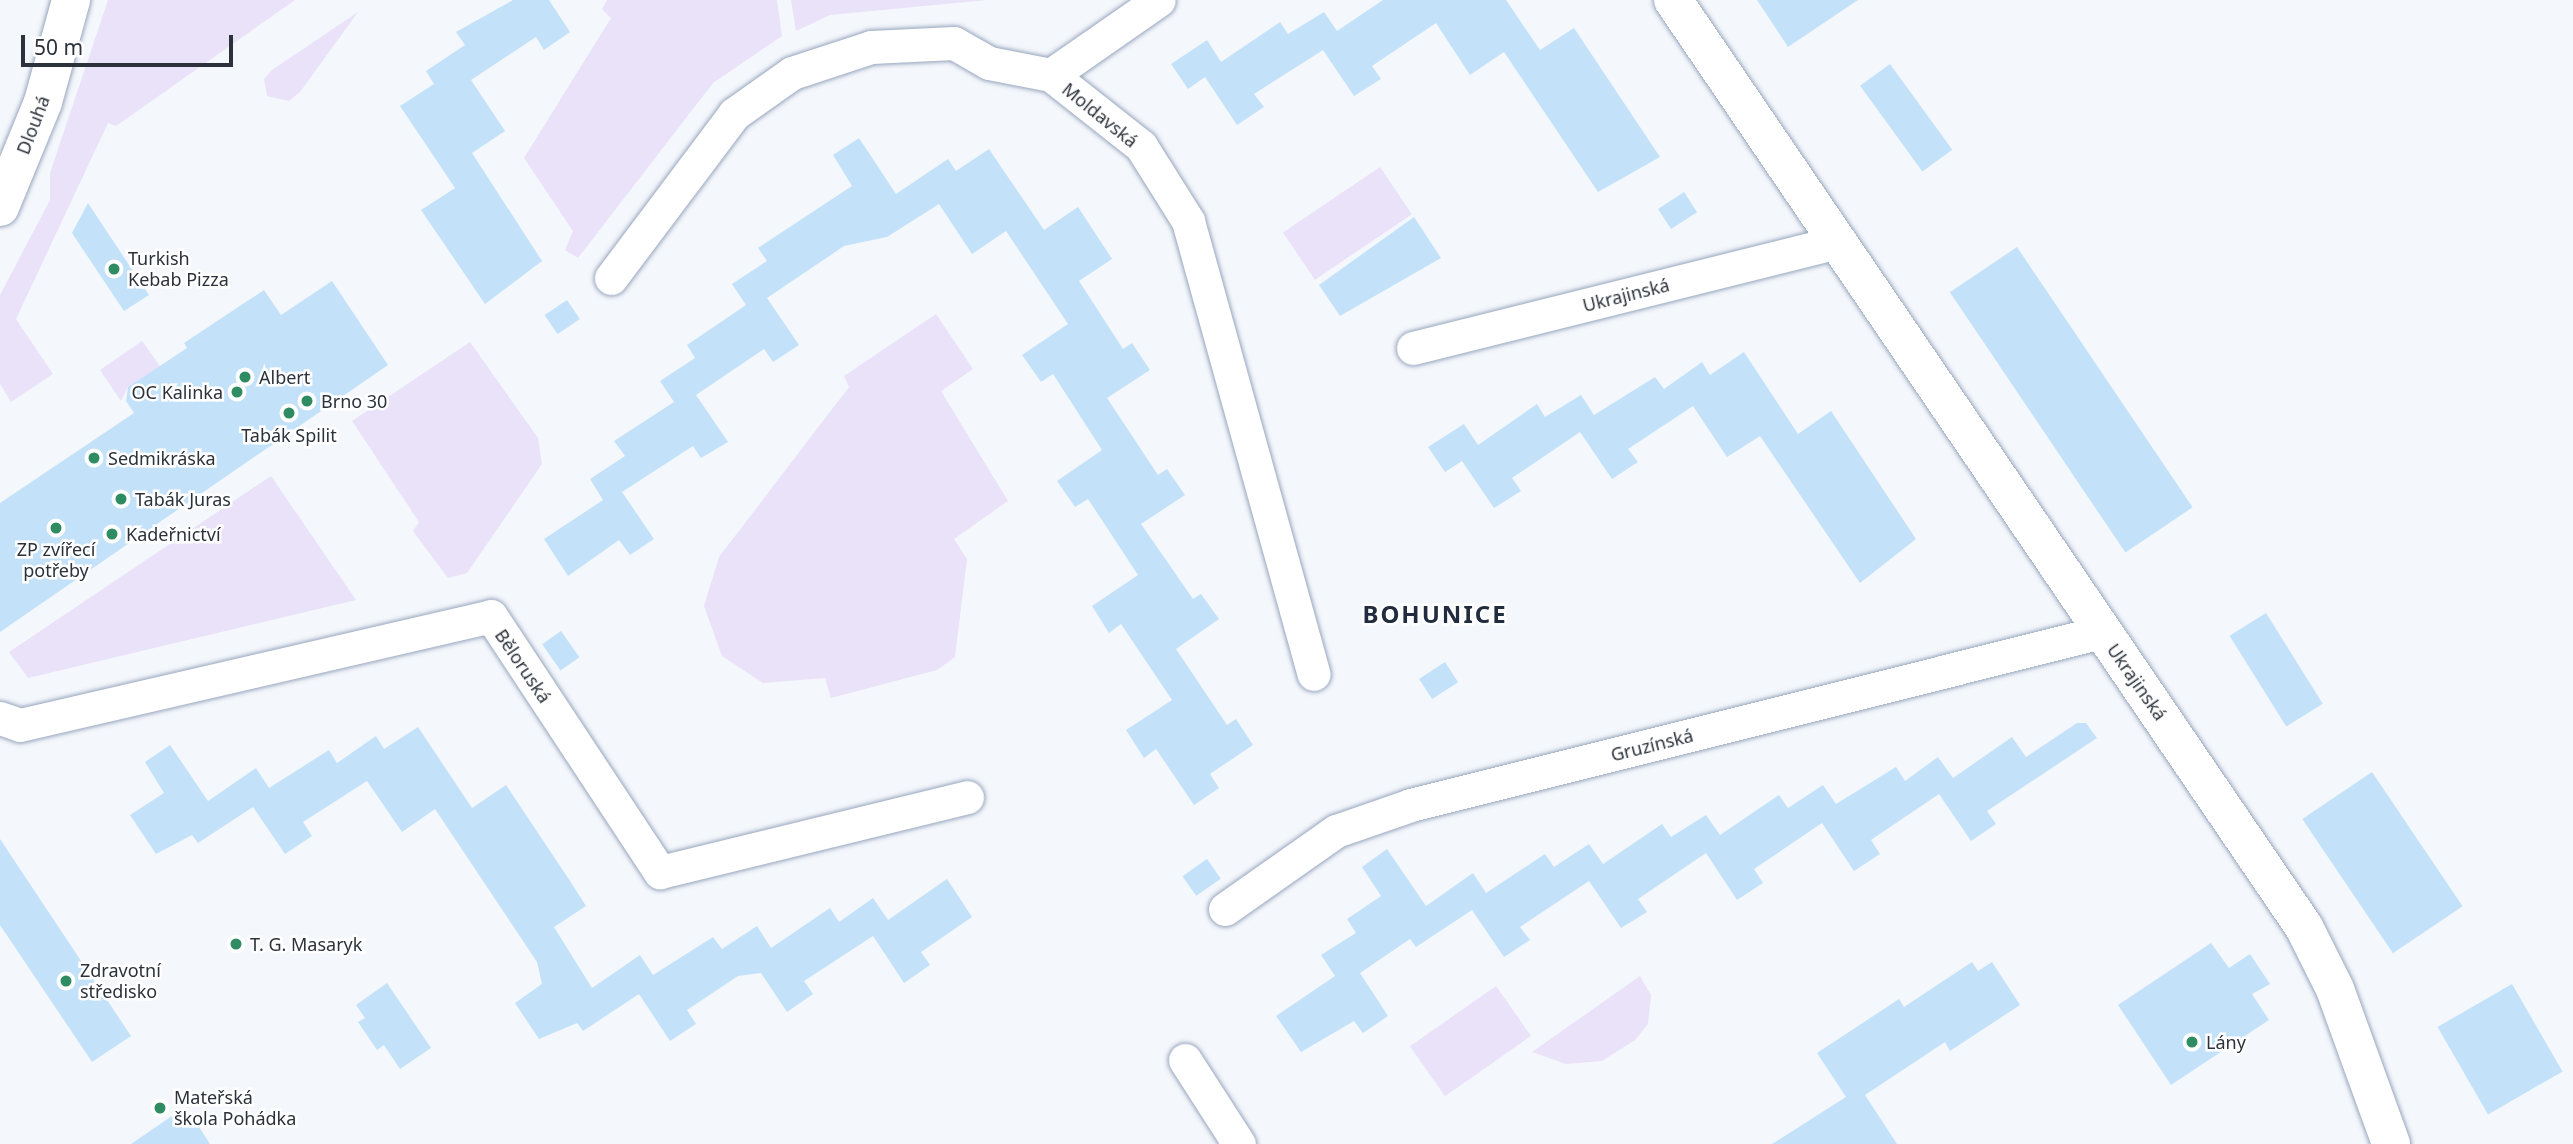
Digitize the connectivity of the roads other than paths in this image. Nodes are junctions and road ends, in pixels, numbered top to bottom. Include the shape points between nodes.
1 (71, 0) edge
2 (1159, 0) edge
3 (1673, 0) edge
4 (1051, 75) junction
5 (0, 207) edge
6 (1838, 242) junction
7 (611, 278) dead end
8 (1413, 348) dead end
9 (2102, 632) junction
10 (1314, 674) dead end
11 (0, 718) edge
12 (967, 797) dead end
13 (1225, 909) dead end
14 (1185, 1060) dead end
15 (1239, 1144) edge
16 (2391, 1144) edge

1 - 5 street, Dlouhá via 43,102
2 - 4 street
3 - 6 street, Ukrajinská
4 - 7 street, Moldavská via 989,63 954,43 871,47 792,73 734,114
4 - 10 street, Moldavská via 1141,146 1188,220
6 - 8 street, Ukrajinská
6 - 9 street, Ukrajinská
9 - 13 street, Gruzínská via 1411,805 1336,831
9 - 16 street, Ukrajinská via 2304,927 2335,989
11 - 12 street, Běloruská via 20,725 491,616 660,872
14 - 15 street

